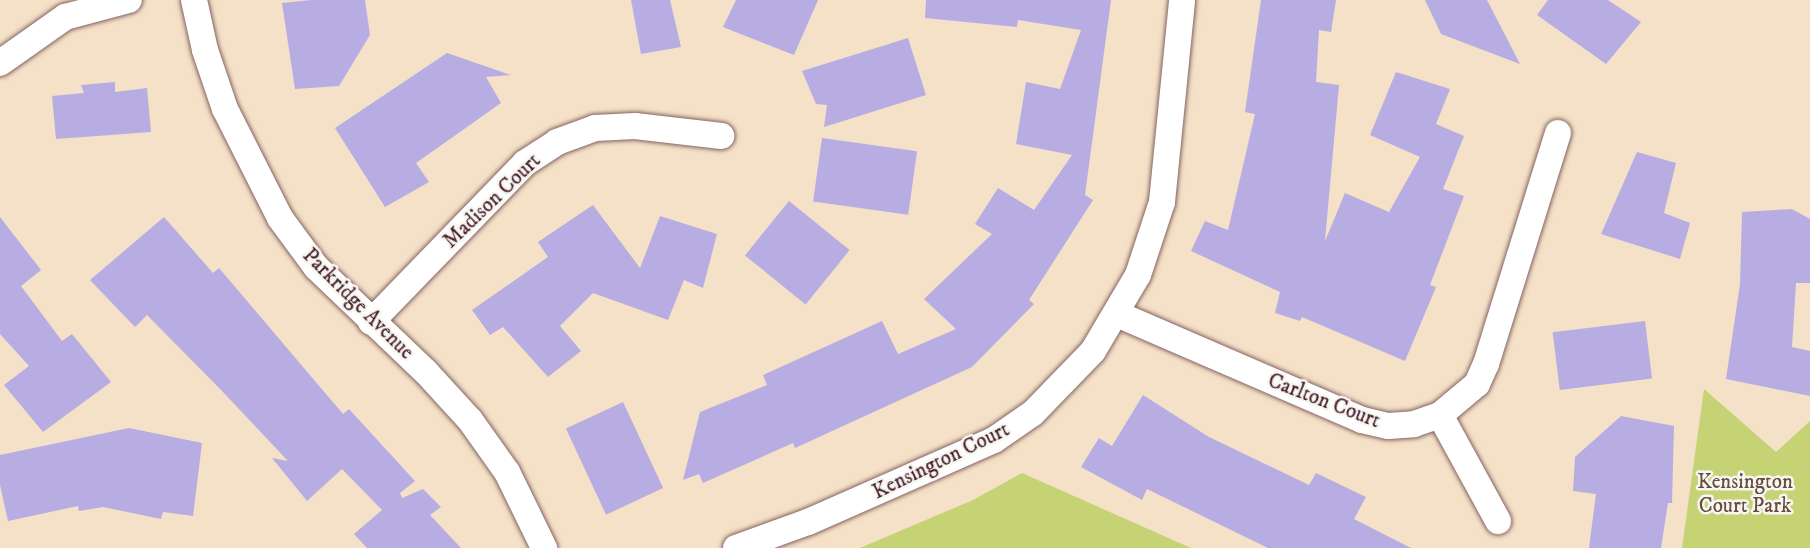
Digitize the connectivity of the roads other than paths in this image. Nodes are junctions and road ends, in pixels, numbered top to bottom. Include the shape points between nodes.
1 (129, 0) edge
2 (194, 0) edge
3 (1182, 0) edge
4 (0, 63) edge
5 (1558, 133) dead end
6 (721, 136) dead end
7 (1117, 314) junction
8 (371, 322) junction
9 (1440, 415) junction
10 (1497, 521) dead end
11 (544, 548) edge
12 (736, 548) edge

1 - 4 street via 65,17
2 - 8 street, Parkridge Avenue via 205,50 247,159 280,218 316,267
3 - 7 street, Kensington Court via 1162,202 1138,275
5 - 9 street, Carlton Court via 1486,364 1477,384
6 - 8 street, Madison Court via 635,126 596,128 557,142 525,163
7 - 9 street, Carlton Court via 1362,420 1388,426
7 - 12 street, Kensington Court via 1065,384 994,440 808,522
8 - 11 street, Parkridge Avenue via 426,372 470,421 507,472
9 - 10 street

